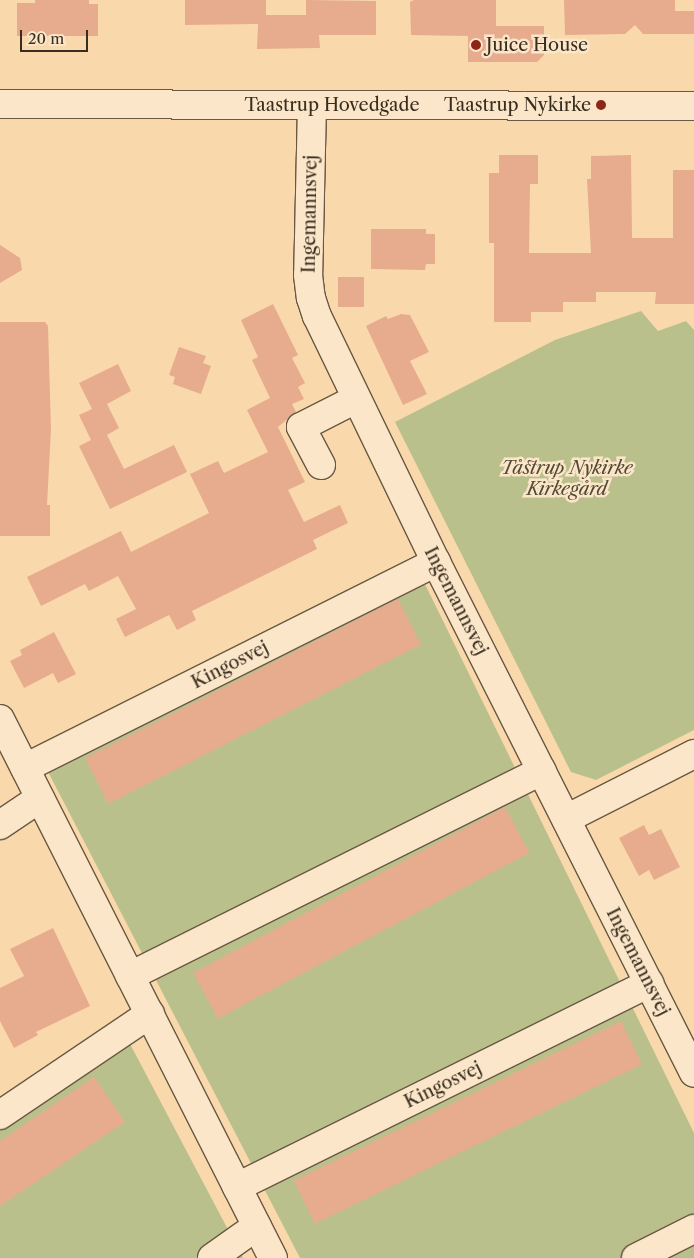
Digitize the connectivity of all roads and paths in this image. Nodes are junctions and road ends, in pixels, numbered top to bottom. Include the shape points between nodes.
1 (0, 104) edge
2 (312, 105) junction
3 (694, 106) edge
4 (356, 399) junction
5 (321, 465) dead end
6 (436, 562) junction
7 (0, 719) edge
8 (694, 754) edge
9 (25, 768) junction
10 (542, 771) junction
11 (40, 798) junction
12 (566, 819) junction
13 (0, 826) edge
14 (130, 976) junction
15 (649, 983) junction
16 (150, 1014) junction
17 (694, 1073) edge
18 (0, 1115) edge
19 (237, 1187) junction
20 (257, 1226) junction
21 (694, 1229) edge
22 (212, 1258) edge
23 (273, 1258) edge
24 (636, 1258) edge

1 - 2 street, Taastrup Hovedgade
2 - 3 street, Taastrup Hovedgade
2 - 4 street, Ingemannsvej via 308,275 311,298
4 - 5 street via 301,427
4 - 6 street, Ingemannsvej
6 - 9 street, Kingosvej
6 - 10 street, Ingemannsvej
7 - 9 street
8 - 12 street
9 - 11 street
10 - 12 street, Ingemannsvej
10 - 14 street
11 - 13 street
11 - 14 street
12 - 15 street, Ingemannsvej
14 - 16 street
15 - 17 street, Ingemannsvej
15 - 19 street, Kingosvej
16 - 18 street
16 - 19 street
19 - 20 street
20 - 22 street
20 - 23 street
21 - 24 street

